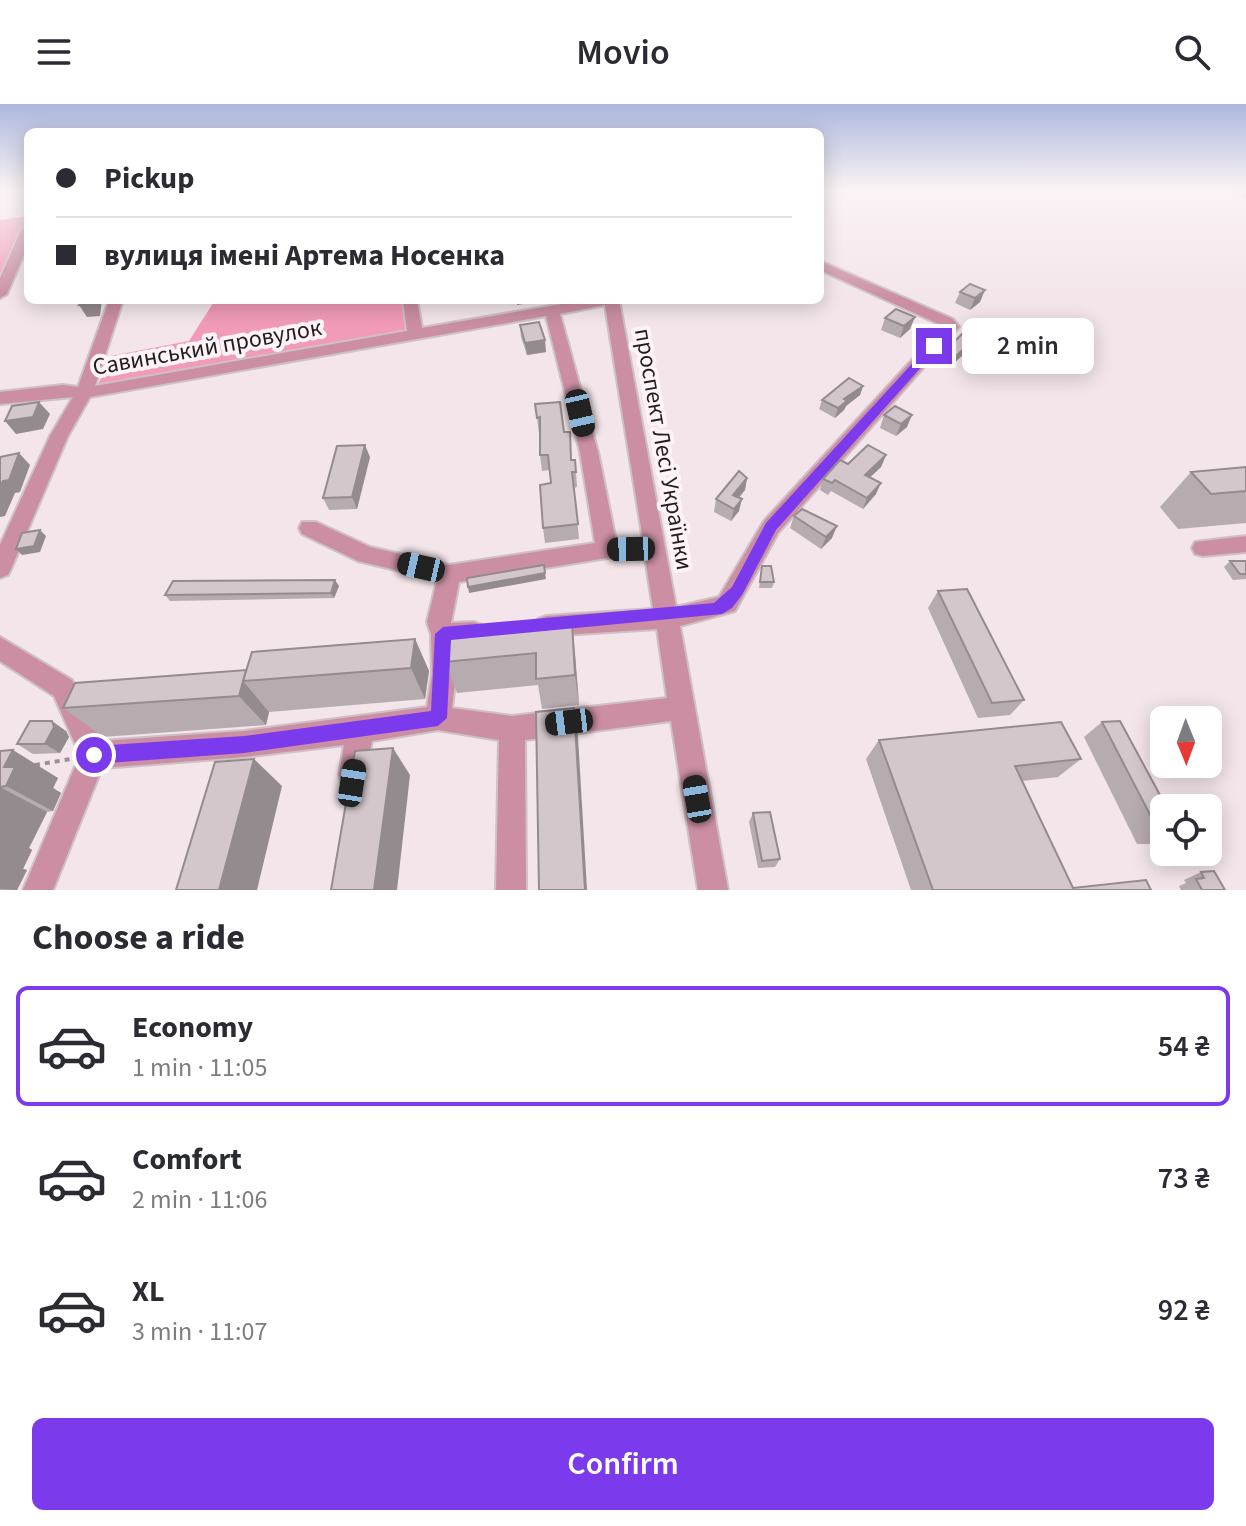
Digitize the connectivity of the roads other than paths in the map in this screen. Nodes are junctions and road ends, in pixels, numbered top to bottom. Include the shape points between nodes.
1 (24, 239) edge
2 (824, 267) edge
3 (0, 294) edge
4 (115, 304) edge
5 (411, 304) edge
6 (612, 304) edge
7 (558, 306) edge
8 (415, 333) junction
9 (84, 393) junction
10 (0, 398) edge
11 (309, 528) dead end
12 (1246, 544) edge
13 (655, 548) junction
14 (1203, 548) dead end
15 (607, 550) junction
16 (0, 569) edge
17 (449, 574) junction
18 (667, 616) junction
19 (443, 634) junction
20 (0, 648) edge
21 (682, 708) junction
22 (438, 718) junction
23 (512, 729) junction
24 (360, 730) junction
25 (244, 744) junction
26 (94, 755) junction
27 (234, 773) edge
28 (349, 803) edge
29 (38, 890) edge
30 (511, 890) edge
31 (713, 890) edge

1 - 3 street
2 - 18 street via 951,327 771,527 727,604
4 - 9 street
5 - 8 street
6 - 13 street, проспект Лесі Українки
7 - 8 street, Савинський провулок
7 - 15 street
8 - 9 street, Савинський провулок
9 - 10 street, Савинський провулок via 63,390
9 - 16 street via 59,436
11 - 17 street via 366,555
12 - 14 street
13 - 15 street
13 - 18 street, проспект Лесі Українки
15 - 17 street
17 - 19 street via 439,622
18 - 19 street
18 - 21 street, проспект Лесі Українки
19 - 22 street
20 - 26 street via 63,688
21 - 23 street
21 - 31 street, проспект Лесі Українки
22 - 23 street
22 - 24 street
23 - 30 street
24 - 25 street
24 - 28 street
25 - 26 street
25 - 27 street
26 - 29 street

